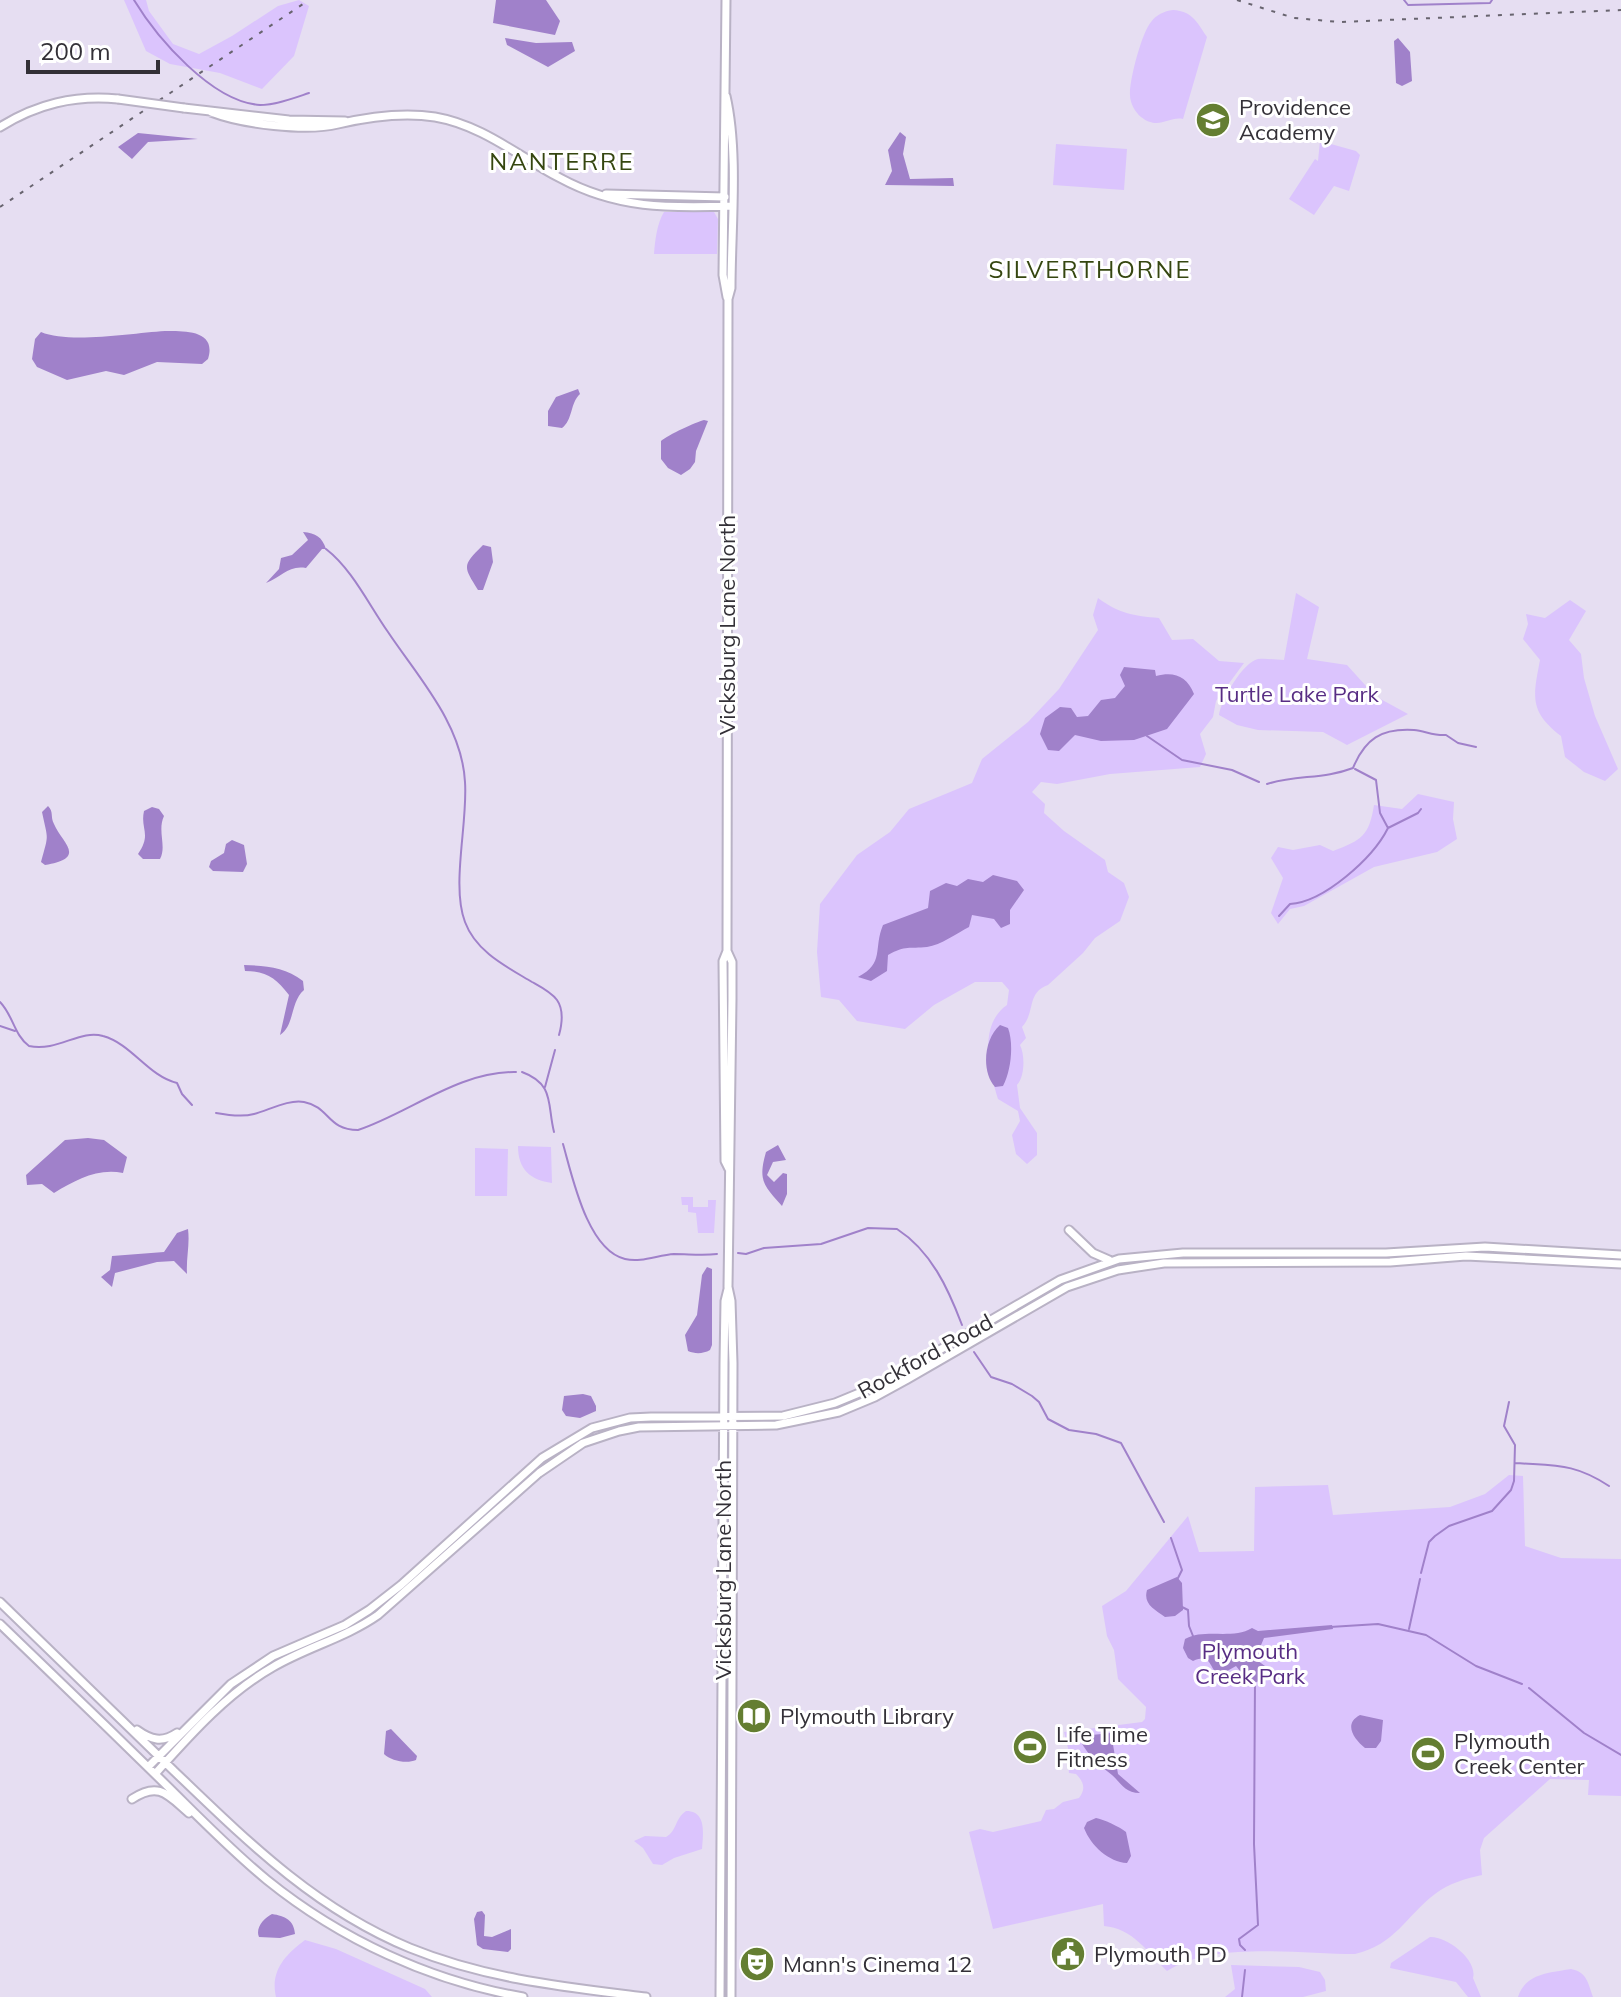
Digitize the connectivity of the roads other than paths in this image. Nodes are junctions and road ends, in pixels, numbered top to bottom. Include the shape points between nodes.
1 (726, 0) edge
2 (211, 112) junction
3 (255, 115) junction
4 (244, 120) junction
5 (347, 121) junction
6 (0, 127) edge
7 (599, 194) junction
8 (727, 197) junction
9 (727, 206) junction
10 (1069, 1230) dead end
11 (1621, 1255) edge
12 (1119, 1259) junction
13 (1621, 1264) edge
14 (728, 1421) junction
15 (0, 1602) edge
16 (0, 1624) edge
17 (109, 1709) junction
18 (197, 1717) junction
19 (158, 1756) junction
20 (165, 1763) junction
21 (148, 1767) junction
22 (155, 1774) junction
23 (132, 1799) dead end
24 (216, 1834) junction
25 (523, 1997) edge
26 (646, 1997) edge
27 (720, 1997) edge
28 (731, 1997) edge

1 - 8 main road, Vicksburg Lane North via 726,96 731,118
2 - 3 main road
2 - 4 main road
2 - 6 main road, bridge via 83,98 53,103
3 - 4 main road
3 - 5 main road
4 - 5 main road via 318,126
5 - 7 main road via 409,115 448,119
7 - 8 main road
7 - 9 main road via 629,204
8 - 9 main road, Vicksburg Lane North
9 - 14 main road, Vicksburg Lane North via 727,951 732,962
10 - 12 main road via 1097,1256
11 - 12 main road, Rockford Road via 1485,1247
12 - 14 main road, Rockford Road via 1060,1280 854,1396 783,1416
13 - 14 main road, Rockford Road via 1466,1256 1136,1266 1067,1287 857,1405 776,1425
14 - 18 main road, Rockford Road via 630,1418 576,1436 542,1458 369,1610 260,1664
14 - 20 main road, Rockford Road via 639,1427 571,1450 378,1615 249,1682
14 - 27 main road, Vicksburg Lane North
14 - 28 main road, Vicksburg Lane North
15 - 17 main road
16 - 21 main road
17 - 18 main road via 158,1740
17 - 19 main road
18 - 19 main road, Rockford Road
19 - 20 main road
19 - 21 main road, Rockford Road
20 - 22 main road, Rockford Road
20 - 26 main road via 282,1872 389,1938 512,1979
21 - 22 main road
22 - 24 main road
23 - 24 main road via 144,1791 161,1791
24 - 25 main road via 287,1895 363,1943 425,1970

